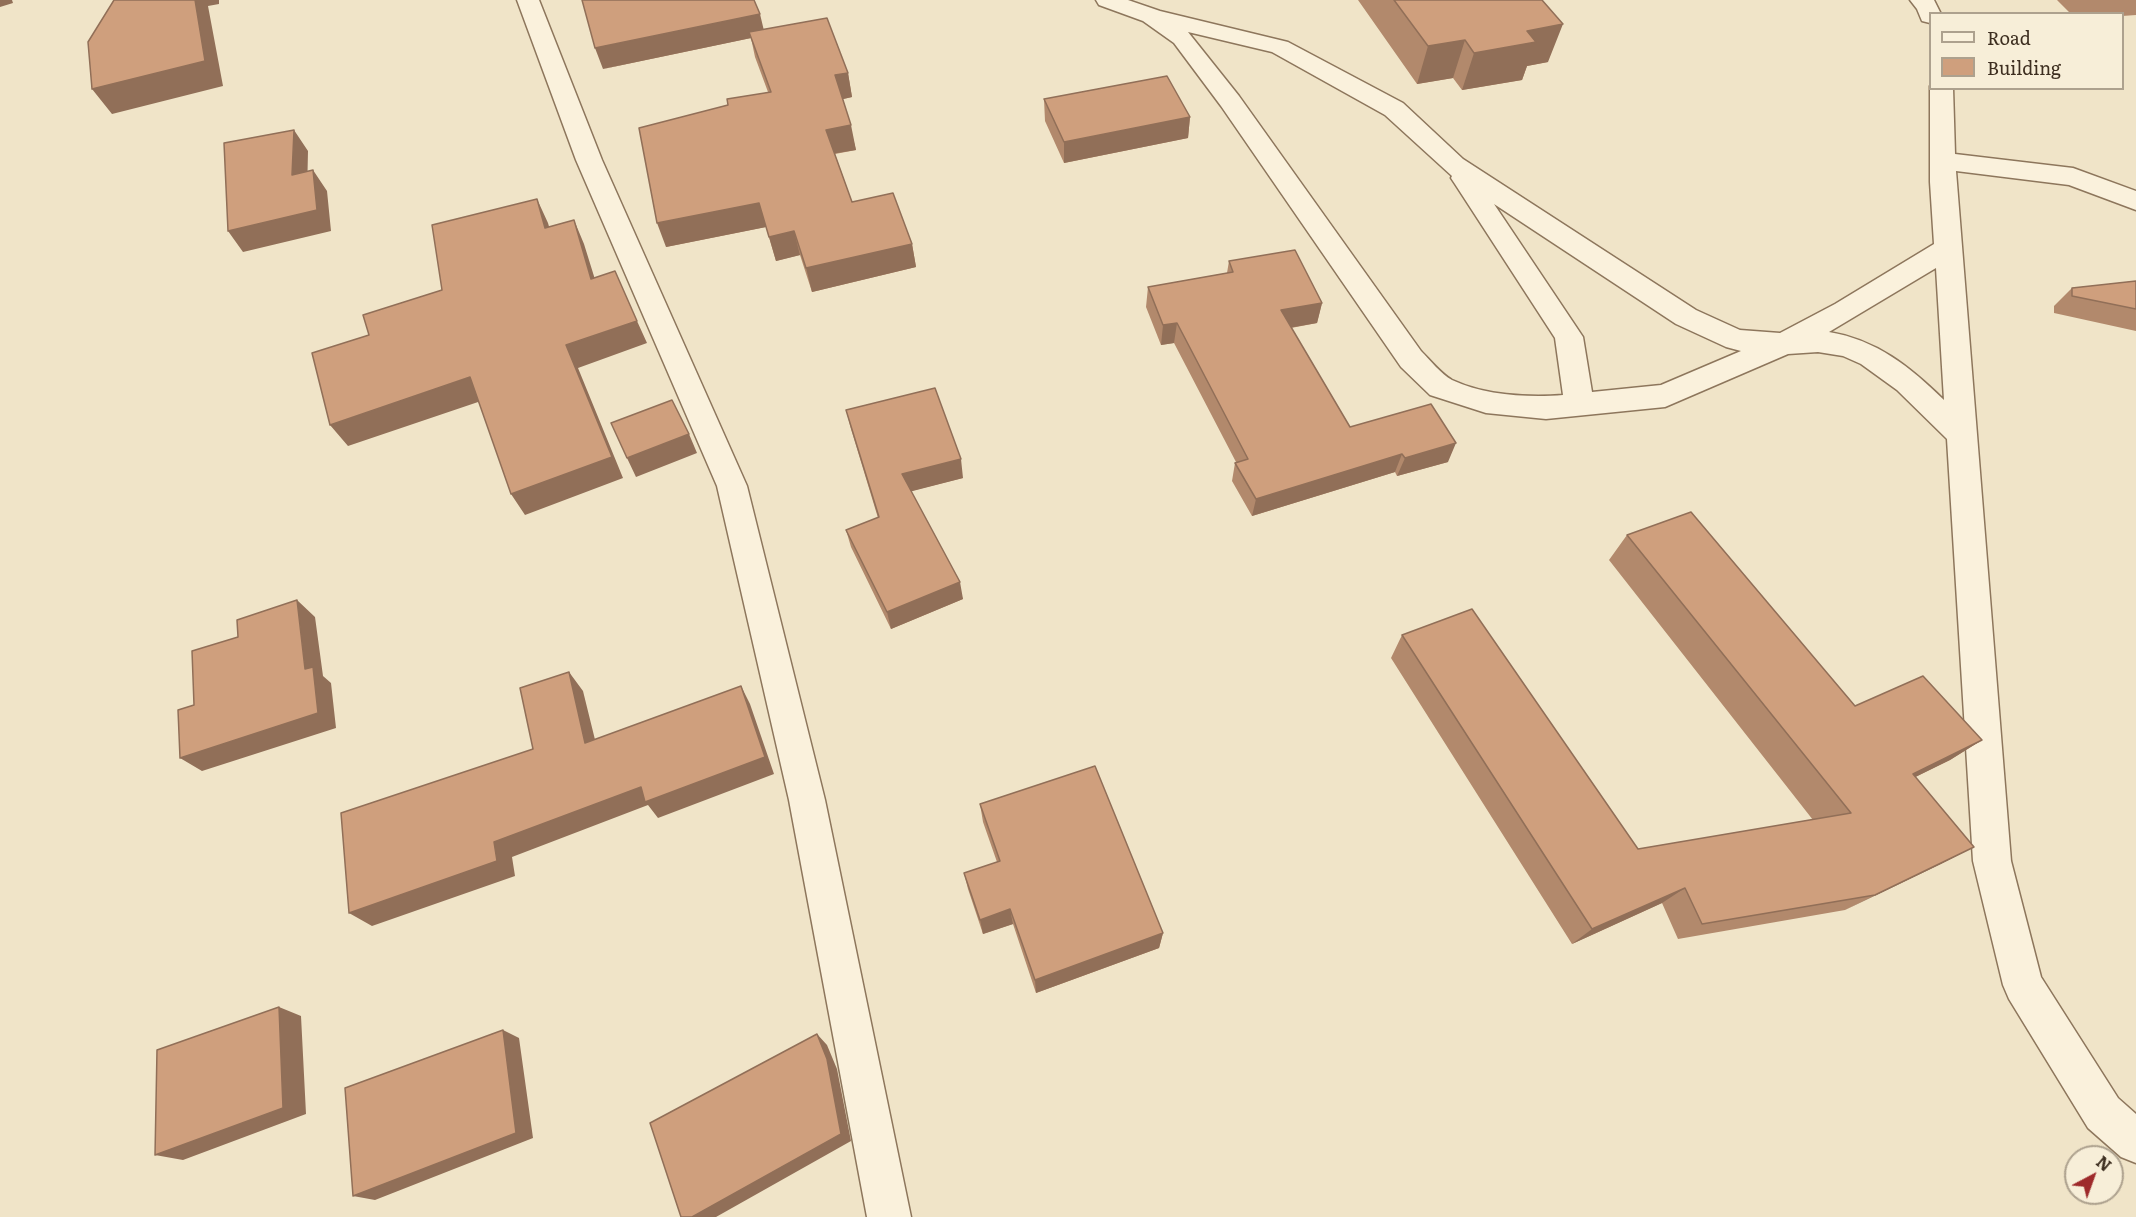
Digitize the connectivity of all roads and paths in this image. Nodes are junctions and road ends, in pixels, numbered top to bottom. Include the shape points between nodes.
1 (528, 0) edge
2 (1107, 0) edge
3 (1921, 0) edge
4 (1929, 12) edge
5 (1151, 16) junction
6 (1941, 90) edge
7 (1942, 161) junction
8 (1454, 165) junction
9 (2136, 201) edge
10 (1948, 248) junction
11 (1784, 344) junction
12 (1579, 405) junction
13 (1962, 436) junction
14 (2136, 1142) edge
15 (889, 1217) edge

1 - 15 street via 589,160 732,486 807,800
2 - 5 street
3 - 4 street
5 - 8 street via 1280,47 1394,109
5 - 12 street via 1182,39 1411,359 1440,387 1486,402 1546,408
6 - 7 street
7 - 9 street via 2073,177
7 - 10 street
8 - 11 street via 1686,317 1736,340
8 - 12 street via 1569,337
10 - 11 street
10 - 13 street
11 - 12 street via 1665,396
11 - 13 street via 1818,341 1848,346 1871,356 1907,382
13 - 14 street via 1992,861 2023,985 2103,1113

